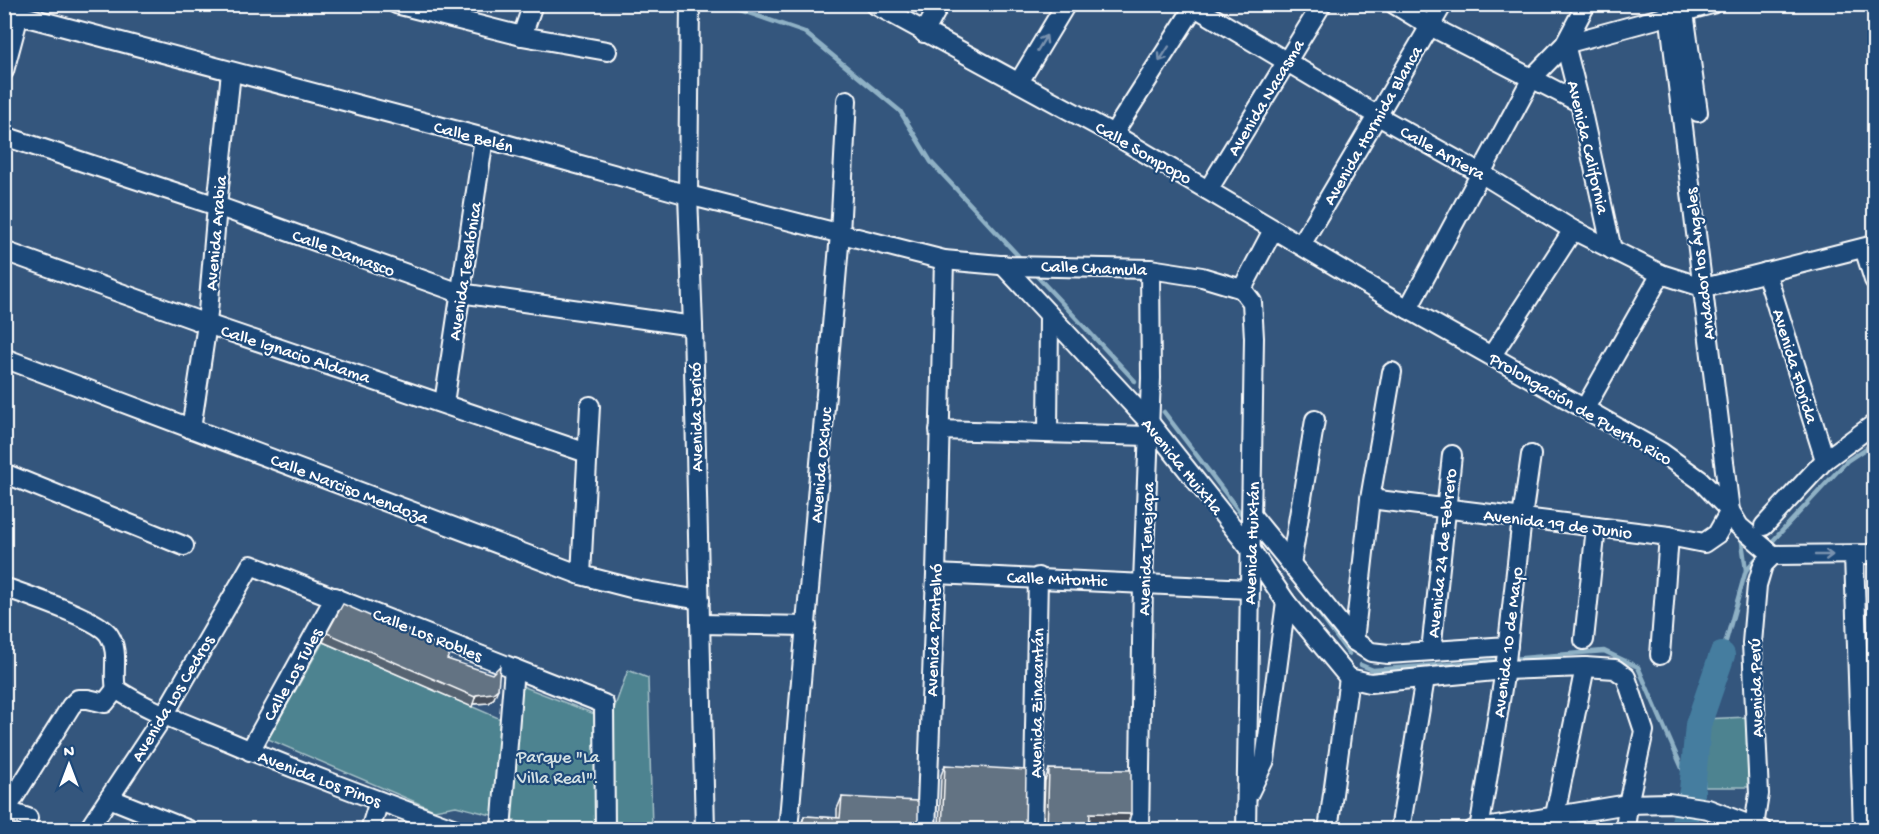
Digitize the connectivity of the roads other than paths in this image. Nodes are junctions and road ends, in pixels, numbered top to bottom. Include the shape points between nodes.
1 (396, 4) edge
2 (533, 4) edge
3 (874, 4) edge
4 (940, 4) edge
5 (1066, 4) edge
6 (1322, 4) edge
7 (1394, 4) edge
8 (1443, 4) edge
9 (1712, 4) edge
10 (689, 5) edge
11 (1194, 5) edge
12 (1584, 8) dead end
13 (1674, 12) edge
14 (12, 13) edge
15 (1430, 26) junction
16 (924, 33) junction
17 (522, 36) junction
18 (1565, 44) junction
19 (607, 51) dead end
20 (1286, 62) junction
21 (4, 70) edge
22 (231, 72) junction
23 (1532, 78) junction
24 (1019, 82) junction
25 (846, 100) dead end
26 (1580, 103) junction
27 (1698, 112) dead end
28 (1378, 116) junction
29 (1113, 134) junction
30 (4, 136) edge
31 (484, 138) junction
32 (1482, 174) junction
33 (1208, 190) junction
34 (688, 195) junction
35 (217, 206) junction
36 (1273, 230) junction
37 (1573, 230) junction
38 (840, 234) junction
39 (1301, 245) junction
40 (1869, 246) edge
41 (1612, 250) junction
42 (4, 251) edge
43 (944, 260) junction
44 (1007, 265) junction
45 (1150, 269) junction
46 (1766, 272) junction
47 (1661, 274) junction
48 (1875, 280) edge
49 (1711, 286) junction
50 (1242, 289) junction
51 (460, 293) junction
52 (1408, 309) junction
53 (1049, 316) junction
54 (207, 324) junction
55 (693, 326) junction
56 (1492, 356) junction
57 (4, 358) edge
58 (1392, 372) dead end
59 (444, 403) junction
60 (590, 406) dead end
61 (1585, 408) junction
62 (1315, 420) dead end
63 (1875, 424) edge
64 (191, 429) junction
65 (1149, 429) junction
66 (939, 430) junction
67 (1048, 434) junction
68 (588, 453) junction
69 (1452, 455) dead end
70 (1531, 455) dead end
71 (1825, 460) junction
72 (4, 473) edge
73 (1370, 499) junction
74 (1447, 509) junction
75 (1252, 516) junction
76 (1522, 518) junction
77 (1734, 518) junction
78 (1764, 526) dead end
79 (1596, 527) junction
80 (1668, 536) junction
81 (184, 546) dead end
82 (1251, 549) junction
83 (1771, 554) junction
84 (1875, 554) edge
85 (1854, 555) junction
86 (1291, 564) junction
87 (251, 565) joint
88 (936, 574) junction
89 (581, 575) junction
90 (1038, 577) junction
91 (1143, 582) junction
92 (4, 587) edge
93 (1249, 588) junction
94 (335, 597) junction
95 (700, 600) junction
96 (1286, 602) junction
97 (700, 624) junction
98 (807, 626) junction
99 (1584, 640) dead end
100 (1354, 641) junction
101 (1431, 651) junction
102 (1660, 655) dead end
103 (1507, 657) junction
104 (1585, 667) junction
105 (514, 668) junction
106 (1349, 678) junction
107 (1425, 678) junction
108 (116, 689) junction
109 (164, 715) junction
110 (250, 751) junction
111 (109, 798) junction
112 (379, 801) junction
113 (1246, 801) junction
114 (1628, 804) junction
115 (5, 810) edge
116 (28, 818) dead end
117 (1554, 822) edge
118 (1758, 828) edge
119 (1477, 829) edge
120 (88, 830) edge
121 (189, 830) edge
122 (370, 830) edge
123 (458, 830) edge
124 (501, 830) edge
125 (605, 830) edge
126 (705, 830) edge
127 (788, 830) edge
128 (926, 830) edge
129 (1033, 830) edge
130 (1139, 830) edge
131 (1245, 830) edge
132 (1328, 830) edge
133 (1400, 830) edge
134 (1625, 830) edge
135 (1863, 830) edge

1 - 17 street
2 - 17 street
3 - 16 street, Calle Sompopo
4 - 16 street
24 -> 5 street
6 - 20 street, Avenida Nacasma
7 - 15 street
8 - 15 street, Avenida Hormida Blanca
9 - 13 street
10 - 34 street, Avenida Jericó
11 - 20 street, Calle Arriera
11 -> 29 street
12 - 18 street
13 - 18 street
13 - 27 street
13 - 49 street, Andador los Ángeles
14 - 21 street
14 - 22 street, Calle Belén
15 - 23 street
15 - 28 street, Avenida Hormida Blanca
16 - 24 street, Calle Sompopo
17 - 19 street
18 - 23 street
18 - 26 street, Avenida California
20 - 28 street, Calle Arriera
20 - 33 street, Avenida Nacasma
22 - 31 street, Calle Belén
22 - 35 street, Avenida Arabia
23 - 26 street
23 - 32 street
24 - 29 street, Calle Sompopo
25 - 38 street, Avenida Oxchuc
26 - 41 street, Avenida California
28 - 32 street, Calle Arriera
28 - 39 street, Avenida Hormida Blanca
29 - 33 street, Calle Sompopo
30 - 35 street, Calle Damasco
31 - 34 street, Calle Belén
31 - 51 street, Avenida Tesalónica
32 - 37 street, Calle Arriera
32 - 52 street
33 - 36 street, Calle Sompopo
34 - 38 street, Calle Belén
34 - 55 street, Avenida Jericó
35 - 51 street, Calle Damasco
35 - 54 street, Avenida Arabia
36 - 39 street, Calle Sompopo
36 - 50 street
37 - 41 street, Calle Arriera
37 - 56 street, Avenida California
38 - 43 street, Calle Belén
38 - 98 street, Avenida Oxchuc
39 - 52 street, Calle Sompopo
40 - 46 street
40 - 48 street
41 - 47 street, Calle Arriera
42 - 54 street, Calle Ignacio Aldama
43 - 44 street, Calle Chamula
43 - 66 street
44 - 45 street, Calle Chamula
44 - 53 street, Avenida Huixtla
45 - 50 street, Calle Chamula via 1202,277
45 - 65 street, Avenida Tenejapa
46 - 49 street
46 - 71 street, Avenida Florida
47 - 49 street, Calle Arriera
47 - 61 street
49 - 77 street, Andador los Ángeles
50 - 75 street, Avenida Huixtán via 1252,302 1254,338
51 - 55 street, Calle Damasco
51 - 59 street, Avenida Tesalónica
52 - 56 street, Prolongación de Puerto Rico
53 - 65 street, Avenida Huixtla
53 - 67 street
54 - 59 street, Calle Ignacio Aldama
54 - 64 street, Avenida Arabia
55 - 95 street, Avenida Jericó
56 - 61 street, Prolongación de Puerto Rico
57 - 64 street, Calle Narciso Mendoza
58 - 73 street
59 - 68 street, Calle Ignacio Aldama
60 - 68 street
61 - 77 street, Prolongación de Puerto Rico via 1661,452 1700,480
62 - 86 street
63 - 71 street
64 - 89 street, Calle Narciso Mendoza
65 - 67 street
65 - 82 street, Avenida Huixtla
65 - 91 street, Avenida Tenejapa
66 - 67 street
66 - 88 street, Avenida Pantelhó
68 - 89 street
69 - 74 street, Avenida 24 de Febrero
70 - 76 street, Avenida 10 de Mayo
71 - 78 street
72 - 81 street
73 - 74 street, Avenida 19 de Junio
73 - 100 street
74 - 76 street, Avenida 19 de Junio
74 - 101 street, Avenida 24 de Febrero
75 - 82 street, Avenida Huixtán
75 - 86 street
76 - 79 street, Avenida 19 de Junio
76 - 103 street, Avenida 10 de Mayo
77 - 80 street, Avenida 19 de Junio via 1704,543
77 - 83 street, Prolongación de Puerto Rico
79 - 80 street, Avenida 19 de Junio
79 - 99 street
80 - 102 street
82 - 93 street, Avenida Huixtán
82 - 96 street, Avenida Huixtla
83 -> 85 street
83 - 118 street, Avenida Perú via 1757,585 1752,643
84 - 85 street
85 - 135 street
86 - 100 street
87 - 94 street, Calle Los Robles
87 - 109 street, Avenida Los Cedros
88 - 90 street, Calle Mitontic
88 - 128 street, Avenida Pantelhó
89 - 95 street, Calle Narciso Mendoza via 635,590
90 - 91 street, Calle Mitontic
90 - 129 street, Avenida Zinacantán
91 - 93 street, Calle Mitontic
91 - 130 street, Avenida Tenejapa
92 - 108 street via 96,623 109,635 117,657 113,677
93 - 113 street, Avenida Huixtán
94 - 105 street, Calle Los Robles
94 - 110 street, Calle Los Tules
95 - 97 street, Avenida Jericó
96 - 106 street, Avenida Huixtla
96 - 113 street via 1265,760
97 - 98 street
97 - 126 street, Avenida Jericó
98 - 127 street, Avenida Oxchuc
100 - 101 street via 1371,652
101 - 103 street
103 - 104 street
103 - 107 street
103 - 119 street, Avenida 10 de Mayo
104 - 114 street via 1615,669 1626,677 1644,731
104 - 117 street
105 - 124 street
105 - 125 street, Calle Los Robles via 604,704
106 - 107 street via 1370,683
106 - 132 street
107 - 133 street
108 - 109 street, Avenida Los Pinos
108 - 115 street via 105,704 78,699
109 - 110 street, Avenida Los Pinos
109 - 111 street, Avenida Los Cedros
110 - 112 street, Avenida Los Pinos
111 - 120 street, Avenida Los Cedros
111 - 121 street
112 - 122 street
112 - 123 street, Avenida Los Pinos
113 - 131 street, Avenida Huixtán
114 - 117 street
114 - 118 street via 1708,809
114 - 134 street
115 - 116 street
117 - 119 street

